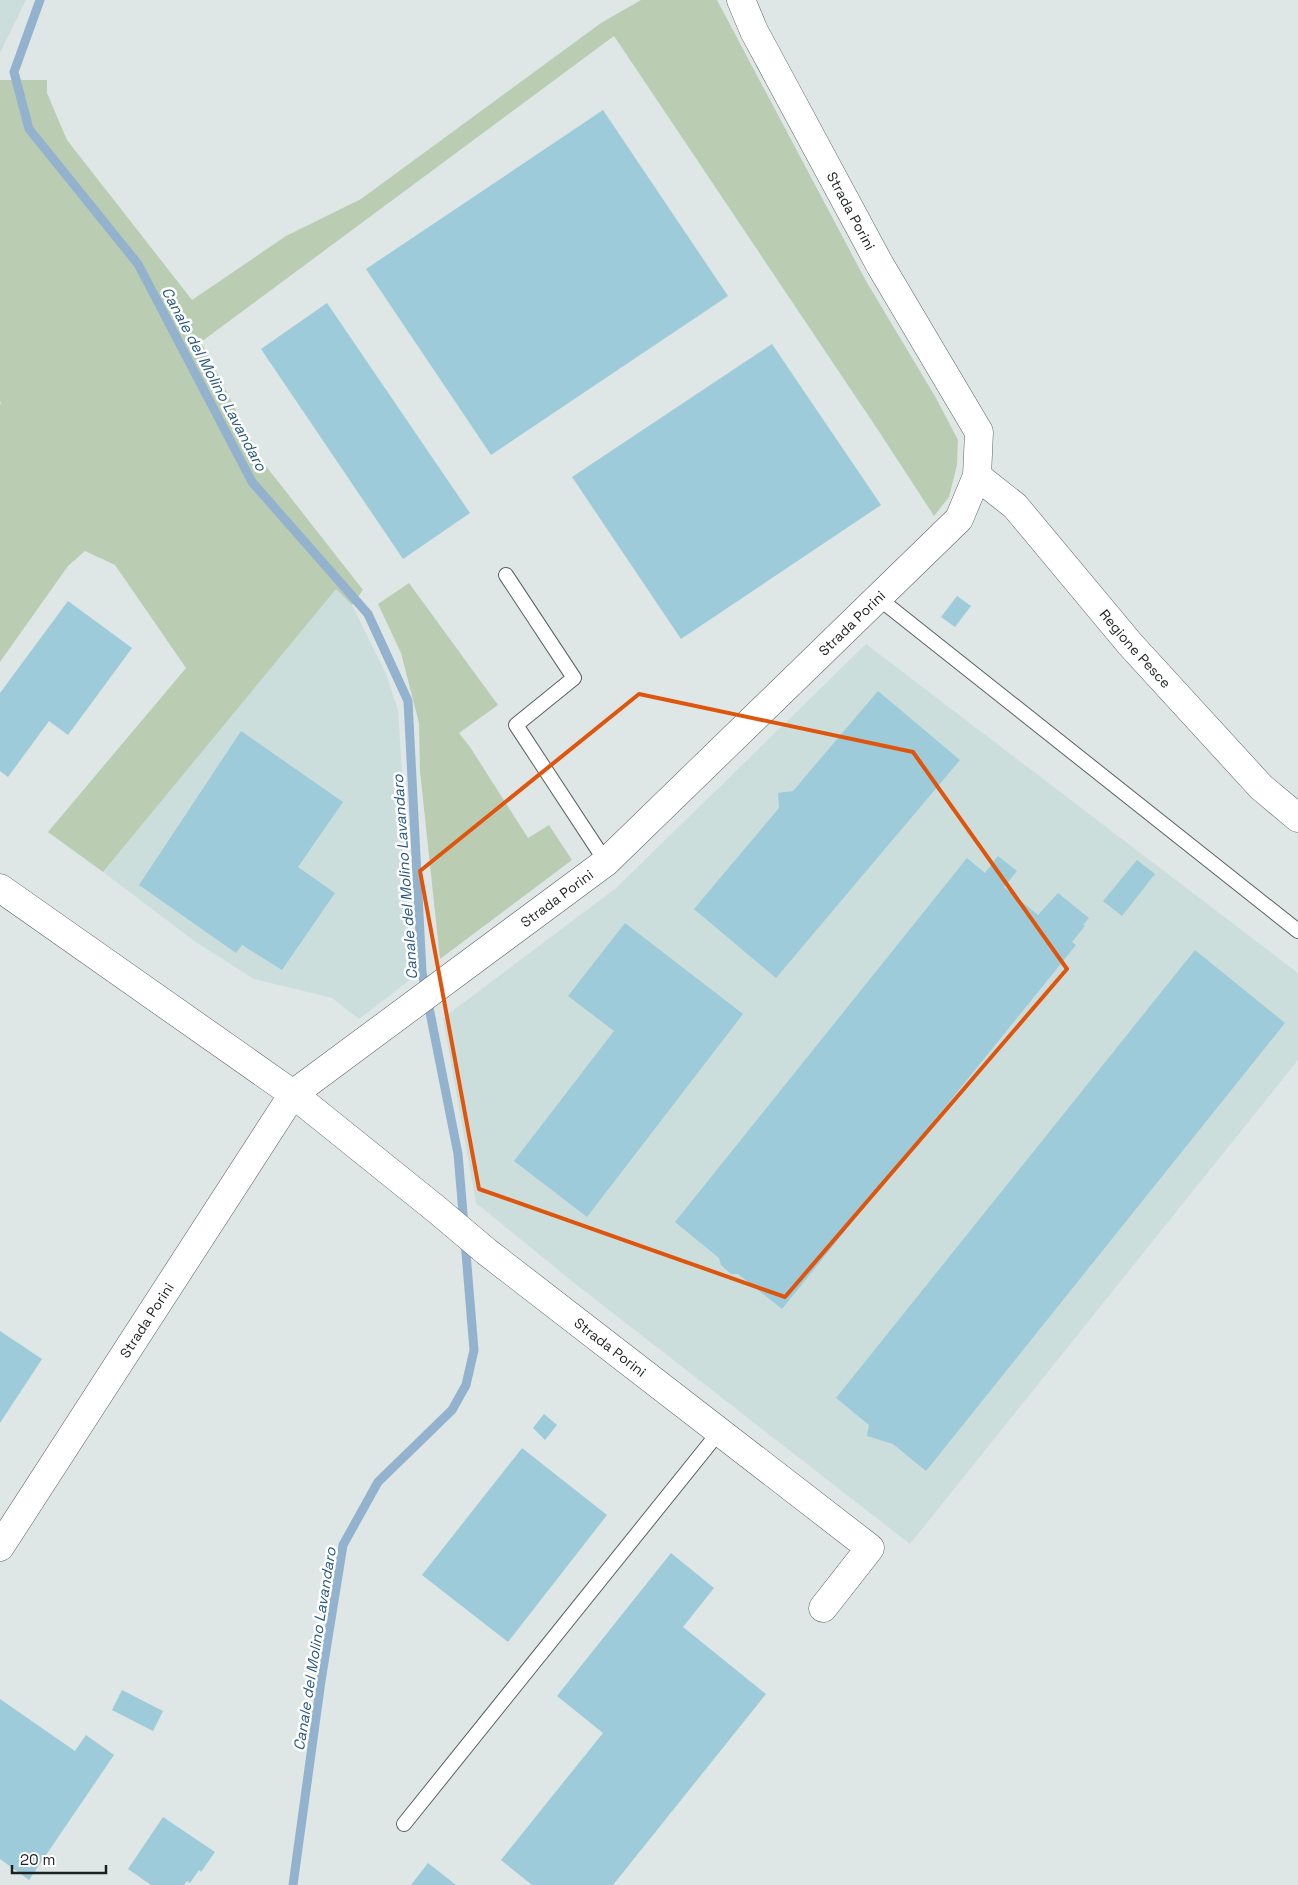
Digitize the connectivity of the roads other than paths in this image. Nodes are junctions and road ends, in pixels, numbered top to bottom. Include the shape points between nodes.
1 (741, 0) edge
2 (977, 476) junction
3 (506, 575) dead end
4 (877, 597) junction
5 (1298, 818) edge
6 (606, 862) junction
7 (0, 888) edge
8 (1298, 931) edge
9 (293, 1094) junction
10 (719, 1432) junction
11 (0, 1547) edge
12 (822, 1608) dead end
13 (404, 1824) dead end

1 - 2 street, Strada Porini via 754,31 880,265 979,432
2 - 4 street, Strada Porini via 959,519
2 - 5 street, Regione Pesce via 1015,506 1130,644 1261,787
3 - 6 lane via 574,678 516,725
4 - 6 street, Strada Porini
4 - 8 lane
6 - 9 street, Strada Porini
7 - 9 street, Strada Porini
9 - 10 street, Strada Porini via 487,1252
9 - 11 street, Strada Porini
10 - 12 street, Strada Porini via 870,1548
10 - 13 lane

